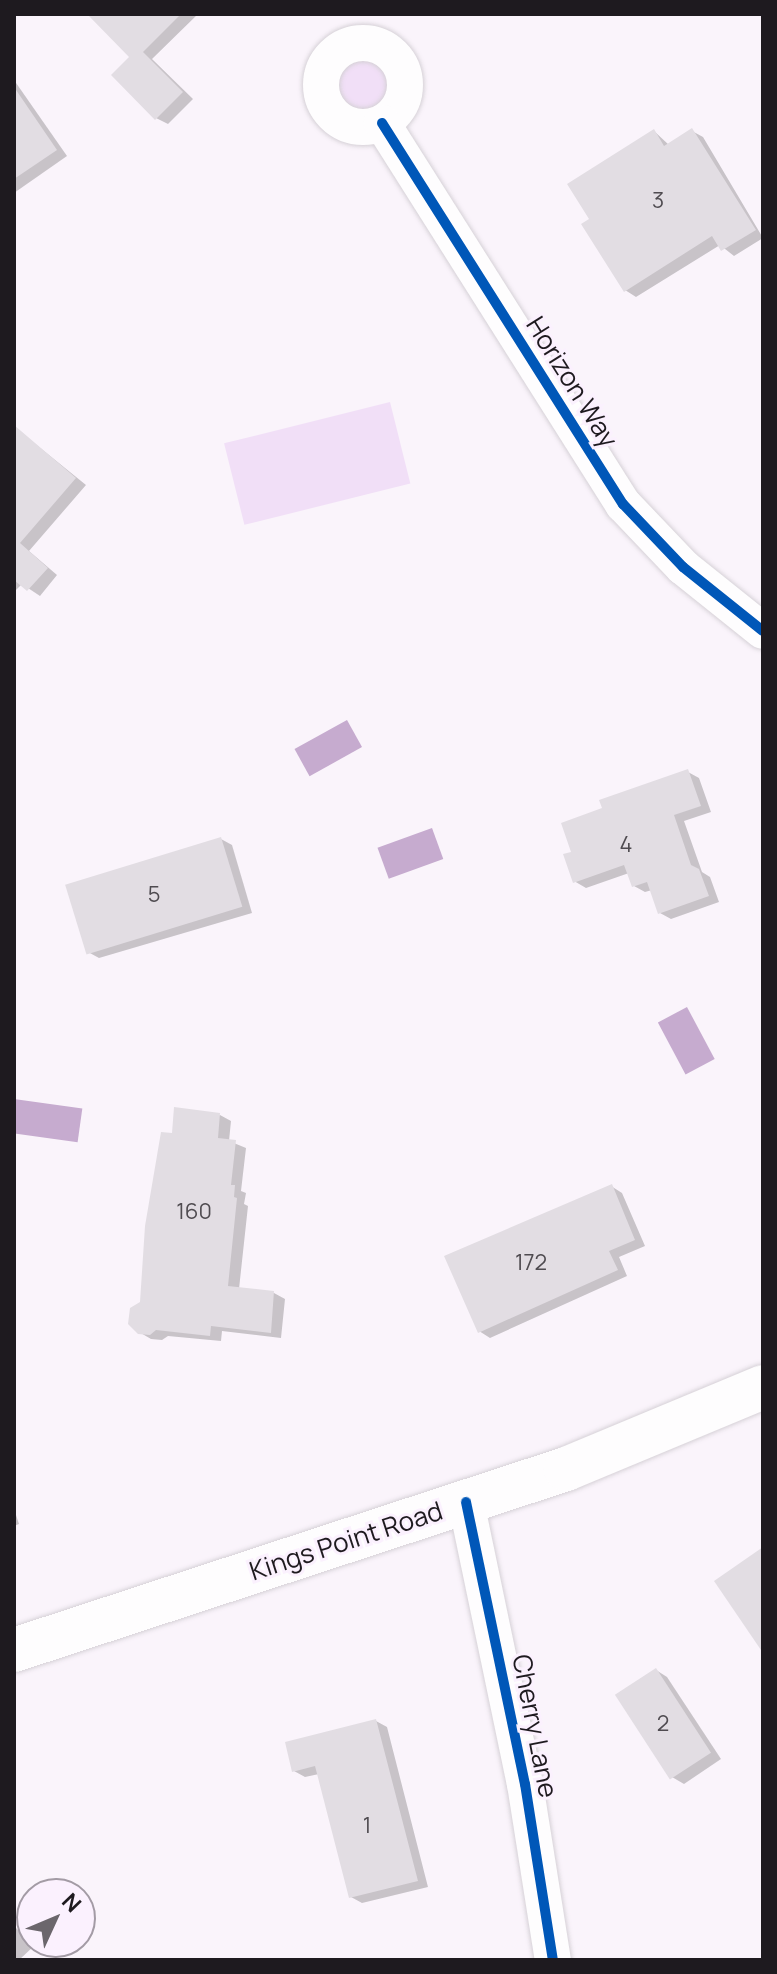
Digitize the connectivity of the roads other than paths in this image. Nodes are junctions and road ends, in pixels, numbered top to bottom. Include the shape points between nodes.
1 (382, 123) dead end
2 (763, 631) edge
3 (763, 1387) edge
4 (466, 1502) junction
5 (14, 1650) edge
6 (553, 1960) edge

1 - 2 street, Horizon Way via 623,504 683,567
3 - 4 main road, Kings Point Road via 566,1469
4 - 5 main road, Kings Point Road
4 - 6 street, Cherry Lane via 525,1784

